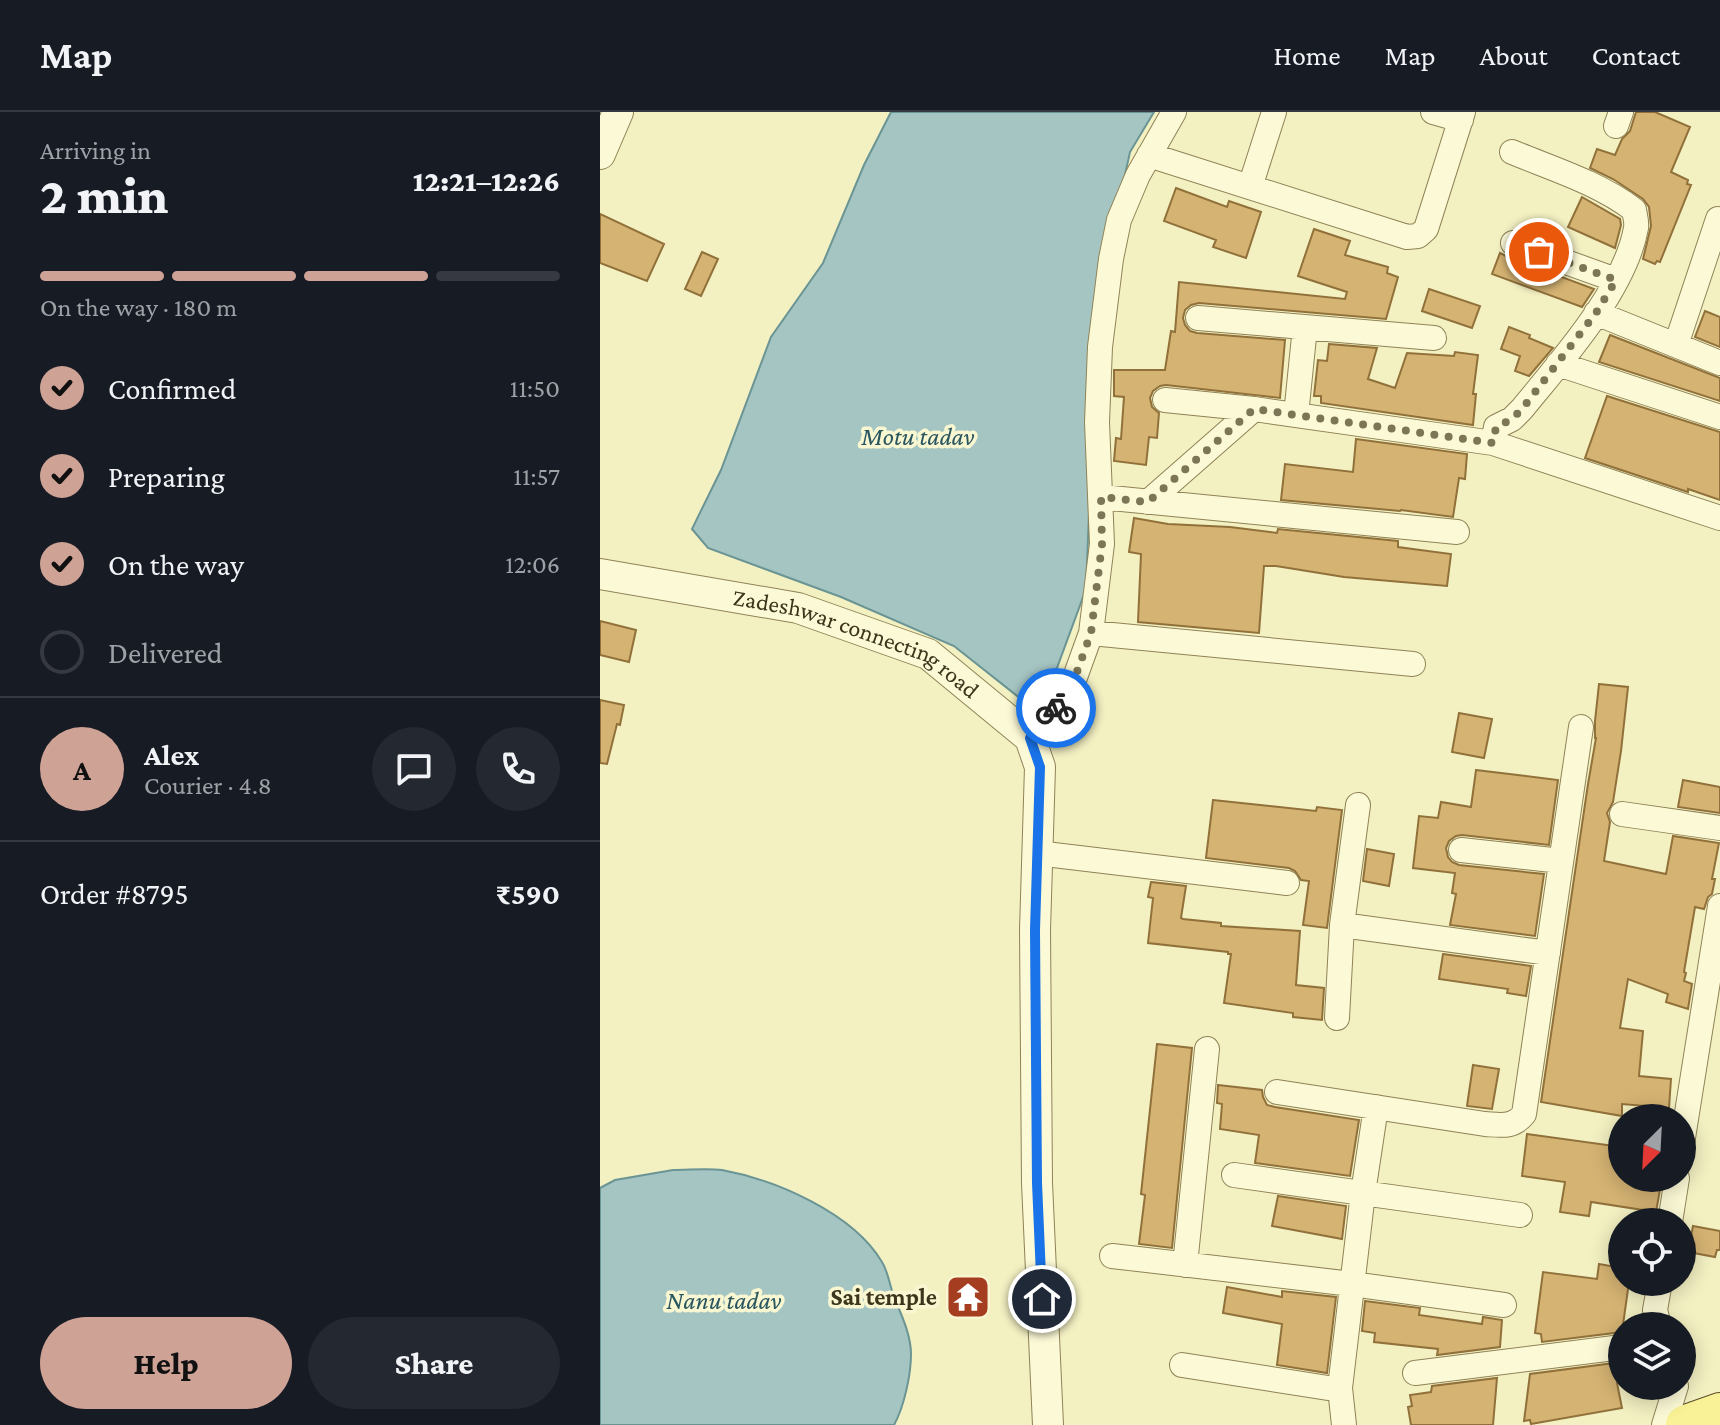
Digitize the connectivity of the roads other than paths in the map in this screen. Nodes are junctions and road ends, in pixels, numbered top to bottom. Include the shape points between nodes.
1 (618, 112) edge
2 (1174, 112) edge
3 (1274, 112) edge
4 (1433, 112) edge
5 (1462, 116) edge
6 (1512, 152) dead end
7 (600, 154) edge
8 (1149, 155) junction
9 (1250, 187) junction
10 (1718, 219) edge
11 (1513, 243) dead end
12 (1616, 280) junction
13 (1596, 313) junction
14 (1198, 318) dead end
15 (1305, 327) junction
16 (1434, 338) dead end
17 (1676, 345) junction
18 (1720, 363) edge
19 (1558, 364) junction
20 (1165, 400) dead end
21 (1254, 409) junction
22 (1296, 415) junction
23 (1720, 417) edge
24 (1493, 443) junction
25 (1101, 497) junction
26 (1148, 502) junction
27 (1720, 518) edge
28 (1457, 532) dead end
29 (600, 574) edge
30 (1091, 633) junction
31 (1413, 664) dead end
32 (1581, 727) dead end
33 (1030, 738) junction
34 (1358, 805) dead end
35 (1622, 814) dead end
36 (1720, 828) edge
37 (1461, 850) dead end
38 (1037, 853) junction
39 (1561, 861) junction
40 (1287, 883) dead end
41 (1720, 906) edge
42 (1342, 925) junction
43 (1548, 953) junction
44 (1337, 1018) dead end
45 (1207, 1049) dead end
46 (1277, 1092) dead end
47 (1688, 1104) edge
48 (1376, 1107) junction
49 (1234, 1175) dead end
50 (1363, 1193) junction
51 (1520, 1215) dead end
52 (1112, 1256) dead end
53 (1185, 1265) junction
54 (1352, 1284) junction
55 (1504, 1305) dead end
56 (1608, 1349) edge
57 (1182, 1365) dead end
58 (1415, 1373) dead end
59 (1340, 1388) junction
60 (1672, 1400) edge
61 (1720, 1413) edge
62 (1048, 1425) edge
63 (1344, 1425) edge
64 (1664, 1425) edge
65 (1686, 1425) edge

1 - 7 street
2 - 8 street
3 - 9 street
4 - 5 street
5 - 9 street via 1426,229 1418,236 1407,237
6 - 12 street via 1634,210 1637,225
8 - 9 street
8 - 25 street via 1119,220 1111,259 1097,407
10 - 17 street
11 - 12 street
12 - 13 street
13 - 17 street
13 - 19 street
14 - 15 street
15 - 16 street
15 - 22 street
17 - 18 street
19 - 23 street
19 - 24 street via 1522,409 1496,427
20 - 21 street
21 - 22 street
21 - 26 street
22 - 24 street
24 - 27 street
25 - 26 street
25 - 30 street via 1102,544
26 - 28 street
29 - 33 street, Zadeshwar connecting road via 798,608 928,654
30 - 31 street
30 - 33 street via 1074,680
32 - 39 street
33 - 38 street via 1040,767
34 - 42 street
35 - 36 street
37 - 39 street
38 - 40 street
38 - 62 street via 1037,1183
39 - 43 street
41 - 47 street
42 - 43 street
42 - 44 street
43 - 48 street via 1524,1114 1518,1122 1485,1124
45 - 53 street
46 - 48 street
48 - 50 street
49 - 50 street
50 - 51 street
50 - 54 street
52 - 53 street
53 - 54 street
54 - 55 street
54 - 59 street
56 - 58 street
57 - 59 street
59 - 63 street
60 - 64 street
61 - 65 main road

